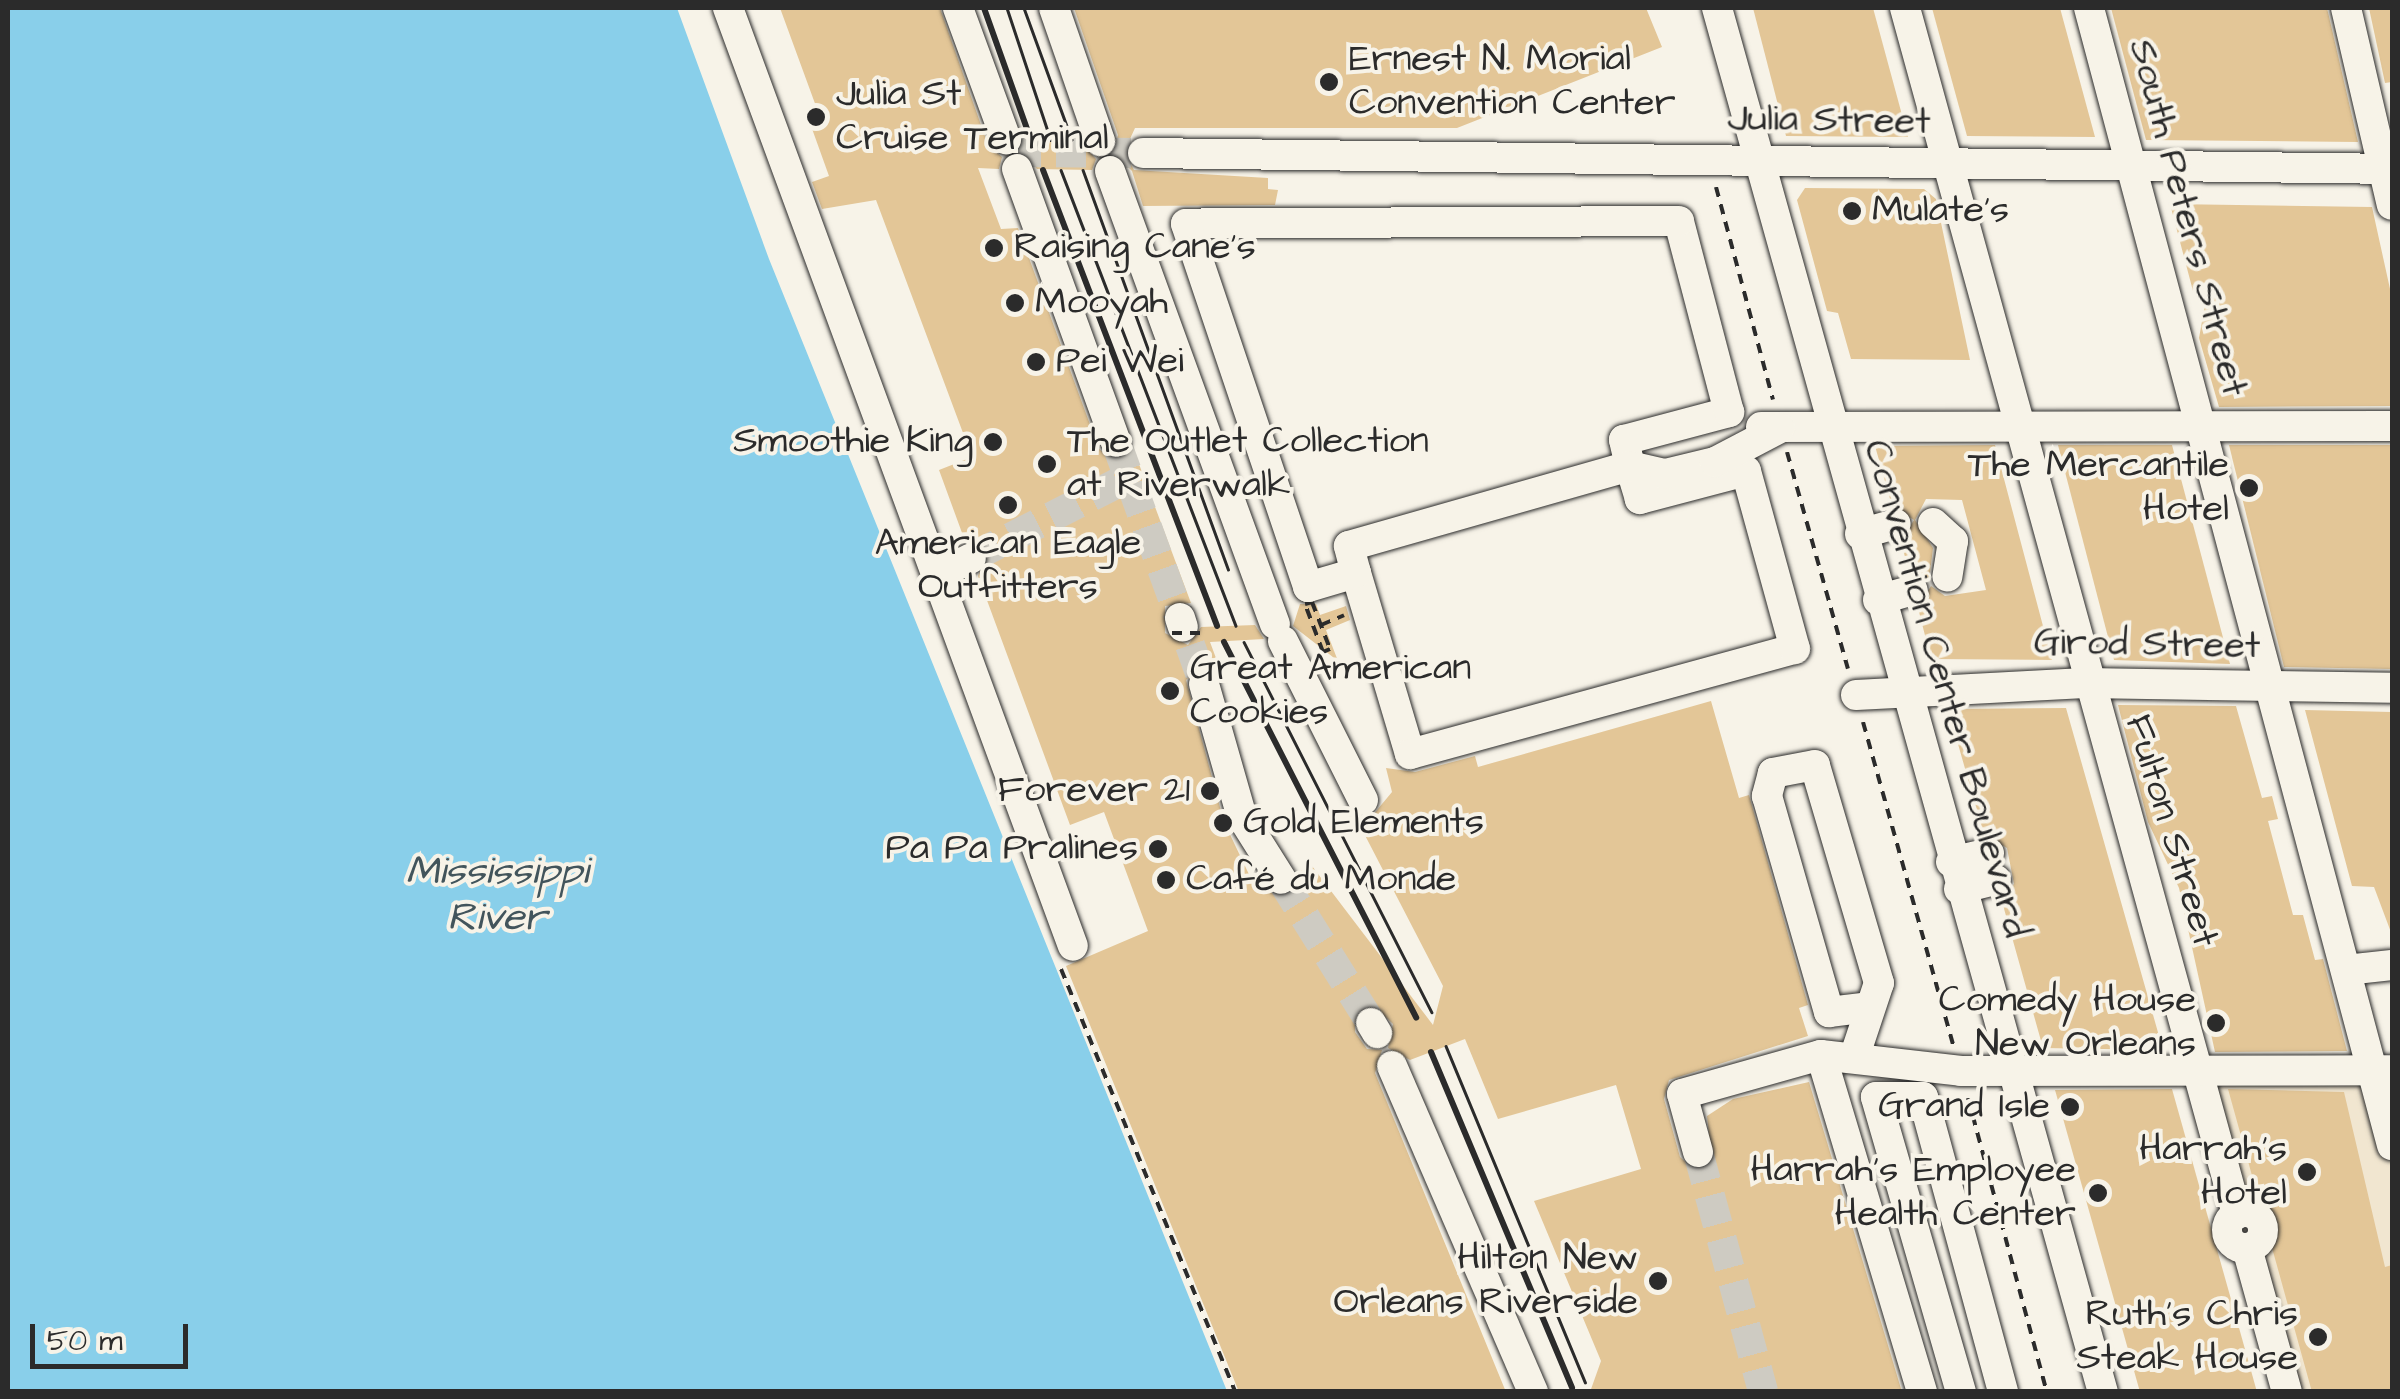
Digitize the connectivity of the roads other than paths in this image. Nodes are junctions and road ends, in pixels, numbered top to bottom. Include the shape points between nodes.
1 (728, 8) edge
2 (958, 8) edge
3 (1054, 8) edge
4 (1716, 8) edge
5 (1905, 8) edge
6 (2089, 8) edge
7 (2346, 8) edge
8 (1006, 139) dead end
9 (1100, 141) dead end
10 (1143, 154) tunnel mouth
11 (1761, 161) junction
12 (1947, 163) junction
13 (2131, 165) junction
14 (1017, 169) dead end
15 (2388, 169) edge
16 (1110, 171) dead end
17 (2392, 205) edge
18 (1828, 420) junction
19 (2016, 422) junction
20 (2200, 426) junction
21 (2392, 426) edge
22 (1116, 442) tunnel mouth
23 (1638, 465) junction
24 (1933, 523) dead end
25 (1896, 524) dead end
26 (1860, 534) junction
27 (971, 558) tunnel mouth
28 (1356, 573) junction
29 (936, 576) junction
30 (1947, 578) dead end
31 (1914, 590) dead end
32 (1878, 600) junction
33 (2084, 683) junction
34 (1204, 684) tunnel mouth
35 (1902, 686) junction
36 (2268, 686) junction
37 (2392, 688) edge
38 (1856, 695) road end
39 (1363, 800) dead end
40 (1993, 866) dead end
41 (1955, 875) junction
42 (1281, 879) tunnel mouth
43 (1073, 946) dead end
44 (2392, 966) edge
45 (2346, 970) junction
46 (1867, 1007) junction
47 (1821, 1055) junction
48 (1854, 1058) junction
49 (1392, 1066) dead end
50 (2011, 1066) junction
51 (2197, 1069) junction
52 (2383, 1070) edge
53 (2391, 1135) edge
54 (1698, 1152) tunnel mouth
55 (1927, 1338) junction
56 (1533, 1392) edge
57 (1922, 1392) edge
58 (1961, 1392) edge
59 (2003, 1392) edge
60 (2102, 1392) edge
61 (2287, 1392) edge

1 - 29 street
2 - 8 street
3 - 9 street
4 - 11 street, Convention Center Boulevard
5 - 12 street, Fulton Street
6 - 13 street, South Peters Street
7 - 15 street
10 - 11 street, Julia Street
11 - 12 street, Julia Street
11 - 18 street, Convention Center Boulevard
12 - 13 street, Julia Street
12 - 19 street, Fulton Street
13 - 15 street, Julia Street via 2202,153
13 - 20 street, South Peters Street
14 - 22 street
15 - 17 street
16 - 39 street via 1288,632
18 - 19 street
18 - 23 street via 1748,426 1659,448
18 - 26 street, Convention Center Boulevard
19 - 20 street
19 - 33 street, Fulton Street
20 - 21 street
20 - 36 street, South Peters Street
23 - 28 street via 1350,546
23 - 28 street via 1640,498 1746,471 1794,649 1410,754
23 - 28 street via 1624,440 1728,412 1679,221 1186,224 1308,587
24 - 30 street via 1953,542
25 - 26 street
26 - 32 street, Convention Center Boulevard
27 - 29 street
29 - 43 street
31 - 32 street
32 - 35 street, Convention Center Boulevard
33 - 35 street, Girod Street
33 - 36 street, Girod Street
33 - 51 street, Fulton Street
34 - 42 street via 1242,818
35 - 38 street, Girod Street
35 - 41 street, Convention Center Boulevard
36 - 37 street, Girod Street
36 - 45 street, South Peters Street
40 - 41 street
41 - 50 street, Convention Center Boulevard
44 - 45 street
45 - 52 street, South Peters Street
46 - 46 street via 1879,984 1815,765 1773,773 1766,796 1829,1012
46 - 48 street
47 - 48 street
47 - 54 street via 1682,1094
47 - 55 street
48 - 50 street via 1961,1071
49 - 56 street
50 - 51 street
50 - 60 street, Convention Center Boulevard
51 - 52 street
51 - 61 street, Fulton Street via 2238,1214 2227,1234 2247,1248
52 - 53 street, South Peters Street
55 - 57 street
55 - 58 street
55 - 59 street via 1876,1097 1922,1097

